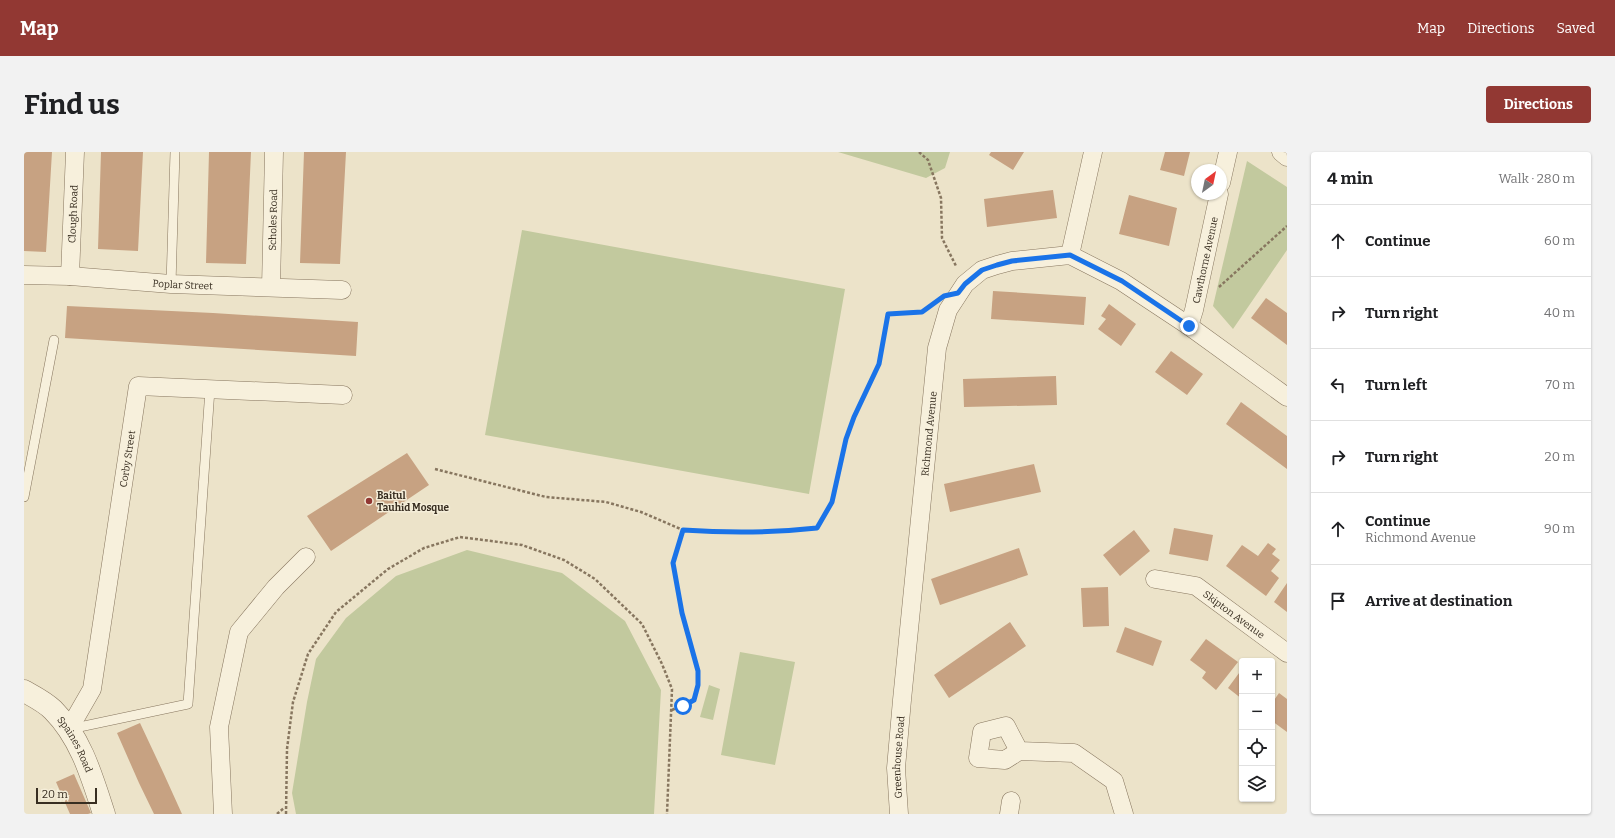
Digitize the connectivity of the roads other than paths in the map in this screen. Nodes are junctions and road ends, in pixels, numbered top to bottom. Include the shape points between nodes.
1 (75, 152) edge
2 (175, 152) edge
3 (274, 152) edge
4 (1093, 152) edge
5 (1228, 152) edge
6 (1281, 152) edge
7 (1287, 156) edge
8 (1225, 164) edge
9 (1218, 200) edge
10 (1070, 255) junction
11 (24, 275) edge
12 (70, 276) junction
13 (171, 284) junction
14 (272, 287) junction
15 (342, 290) dead end
16 (1189, 326) junction
17 (54, 340) dead end
18 (210, 389) junction
19 (343, 395) dead end
20 (1287, 397) edge
21 (24, 497) edge
22 (306, 556) dead end
23 (1155, 579) dead end
24 (1287, 653) edge
25 (24, 692) edge
26 (902, 700) joint
27 (69, 730) junction
28 (1019, 751) dead end
29 (104, 814) edge
30 (223, 814) edge
31 (898, 814) edge
32 (1124, 814) edge

1 - 12 street, Clough Road
2 - 13 lane
3 - 14 street, Scholes Road
4 - 10 street
5 - 8 street
6 - 7 street
9 - 16 street, Cawthorne Avenue
10 - 16 street via 1122,281
10 - 26 street, Richmond Avenue via 1012,261 982,270 962,289 948,310 937,348
11 - 12 street, Poplar Street
12 - 13 street, Poplar Street
13 - 14 street, Poplar Street
14 - 15 street, Poplar Street
16 - 20 street
17 - 21 lane
18 - 19 street, Corby Street
18 - 27 street, Corby Street via 138,386 92,689
18 - 27 lane via 188,704
22 - 30 street via 276,587 239,632 219,727
23 - 24 street, Skipton Avenue via 1196,586
25 - 27 street, Spaines Road via 52,709
26 - 31 street, Greenhouse Road via 896,768
27 - 29 street, Spaines Road via 84,755
28 - 32 street via 1074,753 1114,781

